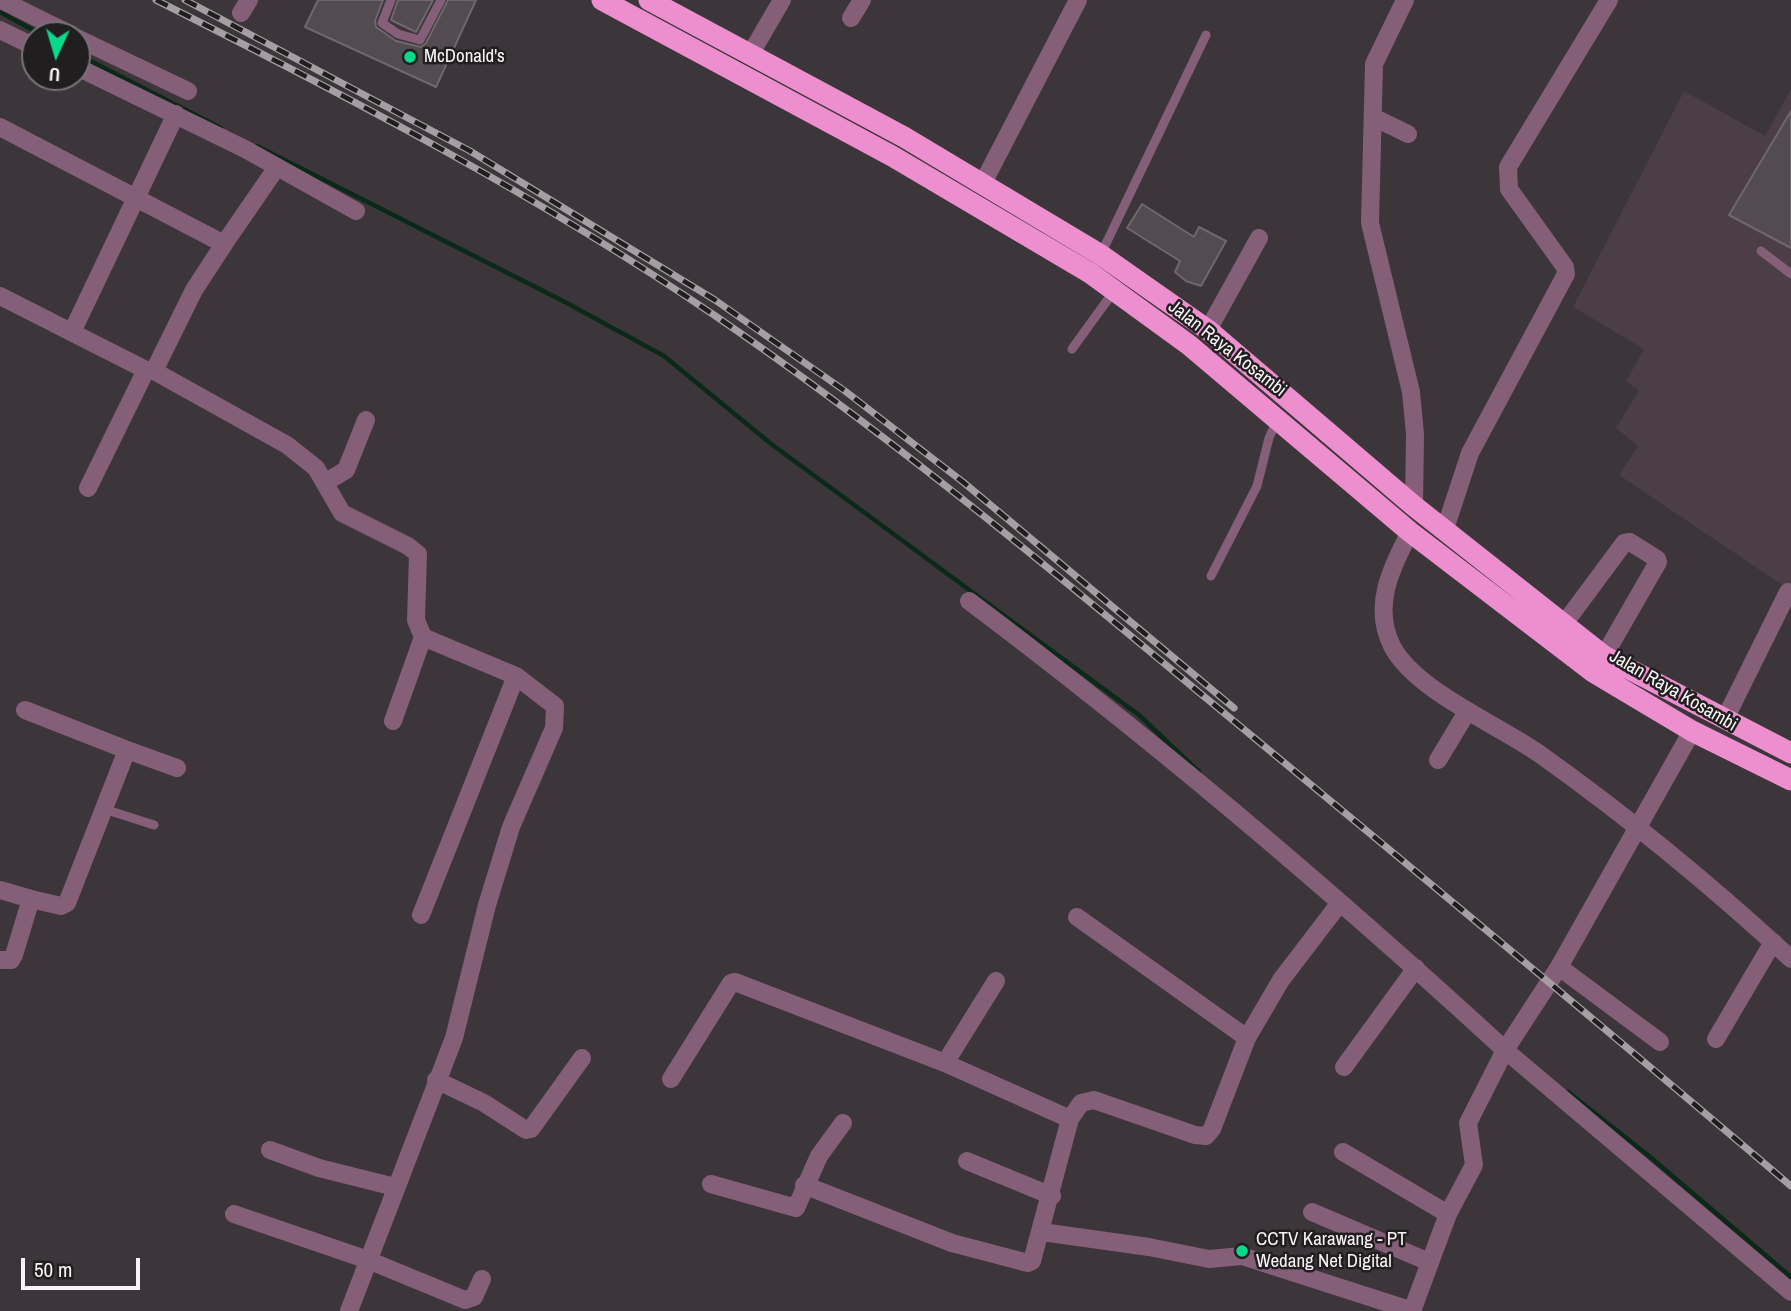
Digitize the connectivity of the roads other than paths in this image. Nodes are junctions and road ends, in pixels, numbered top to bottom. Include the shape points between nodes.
1 (1, 0) edge
2 (391, 0) edge
3 (441, 0) edge
4 (602, 0) edge
5 (649, 0) edge
6 (782, 0) edge
7 (862, 0) edge
8 (1078, 0) edge
9 (1405, 0) edge
10 (1609, 0) edge
11 (851, 18) dead end
12 (44, 21) edge
13 (0, 30) edge
14 (1206, 35) dead end
15 (21, 40) edge
16 (91, 51) edge
17 (750, 55) junction
18 (91, 68) edge
19 (112, 70) junction
20 (188, 91) dead end
21 (176, 114) junction
22 (1373, 117) junction
23 (0, 127) edge
24 (1408, 134) dead end
25 (277, 167) junction
26 (983, 183) junction
27 (137, 198) junction
28 (356, 211) dead end
29 (1259, 239) dead end
30 (224, 244) junction
31 (1761, 251) dead end
32 (1101, 255) junction
33 (1791, 274) edge
34 (1114, 291) junction
35 (0, 296) edge
36 (1208, 330) junction
37 (72, 332) junction
38 (1072, 349) dead end
39 (150, 370) junction
40 (1279, 418) junction
41 (366, 420) dead end
42 (326, 482) junction
43 (88, 488) dead end
44 (1415, 506) junction
45 (1445, 529) junction
46 (1410, 532) junction
47 (1211, 576) dead end
48 (1788, 592) dead end
49 (968, 601) dead end
50 (1564, 624) junction
51 (423, 636) junction
52 (1604, 656) junction
53 (516, 676) junction
54 (25, 710) dead end
55 (1467, 712) junction
56 (1725, 719) junction
57 (393, 721) dead end
58 (1692, 731) junction
59 (127, 750) junction
60 (1791, 753) edge
61 (1438, 760) dead end
62 (177, 768) dead end
63 (1791, 780) edge
64 (104, 809) junction
65 (154, 825) dead end
66 (1638, 830) junction
67 (0, 890) edge
68 (31, 899) junction
69 (1339, 904) junction
70 (421, 915) dead end
71 (1077, 917) dead end
72 (1773, 942) junction
73 (1791, 959) edge
74 (0, 960) edge
75 (1559, 967) junction
76 (1416, 968) junction
77 (996, 981) dead end
78 (1247, 1038) junction
79 (1716, 1038) dead end
80 (1660, 1042) dead end
81 (1507, 1046) junction
82 (582, 1058) dead end
83 (945, 1063) junction
84 (1345, 1067) dead end
85 (671, 1079) dead end
86 (436, 1080) junction
87 (1070, 1119) junction
88 (843, 1124) dead end
89 (270, 1150) dead end
90 (1343, 1152) dead end
91 (967, 1161) dead end
92 (711, 1184) dead end
93 (804, 1185) junction
94 (395, 1187) junction
95 (1052, 1195) junction
96 (1312, 1212) dead end
97 (234, 1214) dead end
98 (1448, 1214) junction
99 (1042, 1232) junction
100 (368, 1260) junction
101 (1429, 1262) junction
102 (482, 1279) dead end
103 (1791, 1293) edge
104 (349, 1311) edge
105 (1412, 1311) edge

1 - 12 street
2 - 3 lane via 382,23 398,34 420,40
4 - 34 highway, Jalan Raya Kosambi via 892,156 1016,227
5 - 17 highway, Jalan Raya Kosambi
6 - 17 street
7 - 11 street
8 - 26 street
9 - 22 street via 1374,64
10 - 45 street via 1508,167 1509,189 1566,274 1470,453
13 - 15 street
14 - 32 lane
16 - 19 street
17 - 26 highway, Jalan Raya Kosambi
18 - 19 street
19 - 20 street
19 - 21 street
21 - 25 street
21 - 27 street
22 - 24 street
22 - 44 street via 1370,223 1411,392
23 - 27 street
25 - 28 street
25 - 30 street
26 - 32 highway, Jalan Raya Kosambi
27 - 30 street
27 - 37 street
29 - 36 street
30 - 39 street
31 - 33 lane
32 - 36 highway, Jalan Raya Kosambi
34 - 38 lane
34 - 40 highway, Jalan Raya Kosambi
35 - 37 street
36 - 44 highway, Jalan Raya Kosambi
37 - 39 street
39 - 42 street via 287,445
39 - 43 street
40 - 46 highway, Jalan Raya Kosambi
40 - 47 lane via 1256,486
41 - 42 street via 346,470
42 - 51 street via 342,513 418,554 416,620
44 - 45 highway, Jalan Raya Kosambi
45 - 50 highway, Jalan Raya Kosambi
46 - 55 street via 1384,594 1386,629 1403,662
46 - 58 highway, Jalan Raya Kosambi via 1593,672
48 - 56 street
49 - 69 street via 1077,682
50 - 52 highway, Jalan Raya Kosambi
50 - 52 street via 1624,543 1630,542 1657,559
51 - 53 street
51 - 57 street
52 - 56 highway, Jalan Raya Kosambi
53 - 70 street
53 - 86 street via 555,706 556,722 511,827 454,1038
54 - 59 street
55 - 61 street
55 - 66 street via 1539,753
56 - 60 highway, Jalan Raya Kosambi
58 - 63 highway, Jalan Raya Kosambi
58 - 66 street
59 - 62 street
59 - 64 street
64 - 65 lane
64 - 68 street via 67,903 61,906
66 - 72 street
66 - 75 street
67 - 68 street
68 - 74 street via 14,955 11,960
69 - 76 street
69 - 78 street via 1281,980
71 - 78 street
72 - 73 street
72 - 79 street
75 - 80 street
75 - 81 street
76 - 81 street
76 - 84 street
77 - 83 street
78 - 87 street via 1206,1136 1094,1100 1081,1103
81 - 98 street via 1468,1123 1474,1165
81 - 103 street
82 - 86 street via 526,1130
83 - 85 street via 735,982
83 - 87 street
86 - 94 street
87 - 95 street
88 - 93 street
89 - 94 street
90 - 98 street
91 - 95 street
92 - 93 street via 793,1209
93 - 99 street via 952,1243 1022,1264 1032,1261
94 - 100 street
95 - 99 street
96 - 101 street
97 - 100 street
98 - 101 street
99 - 105 street via 1209,1259 1242,1256
100 - 102 street via 465,1300 474,1297
100 - 104 street
101 - 105 street

